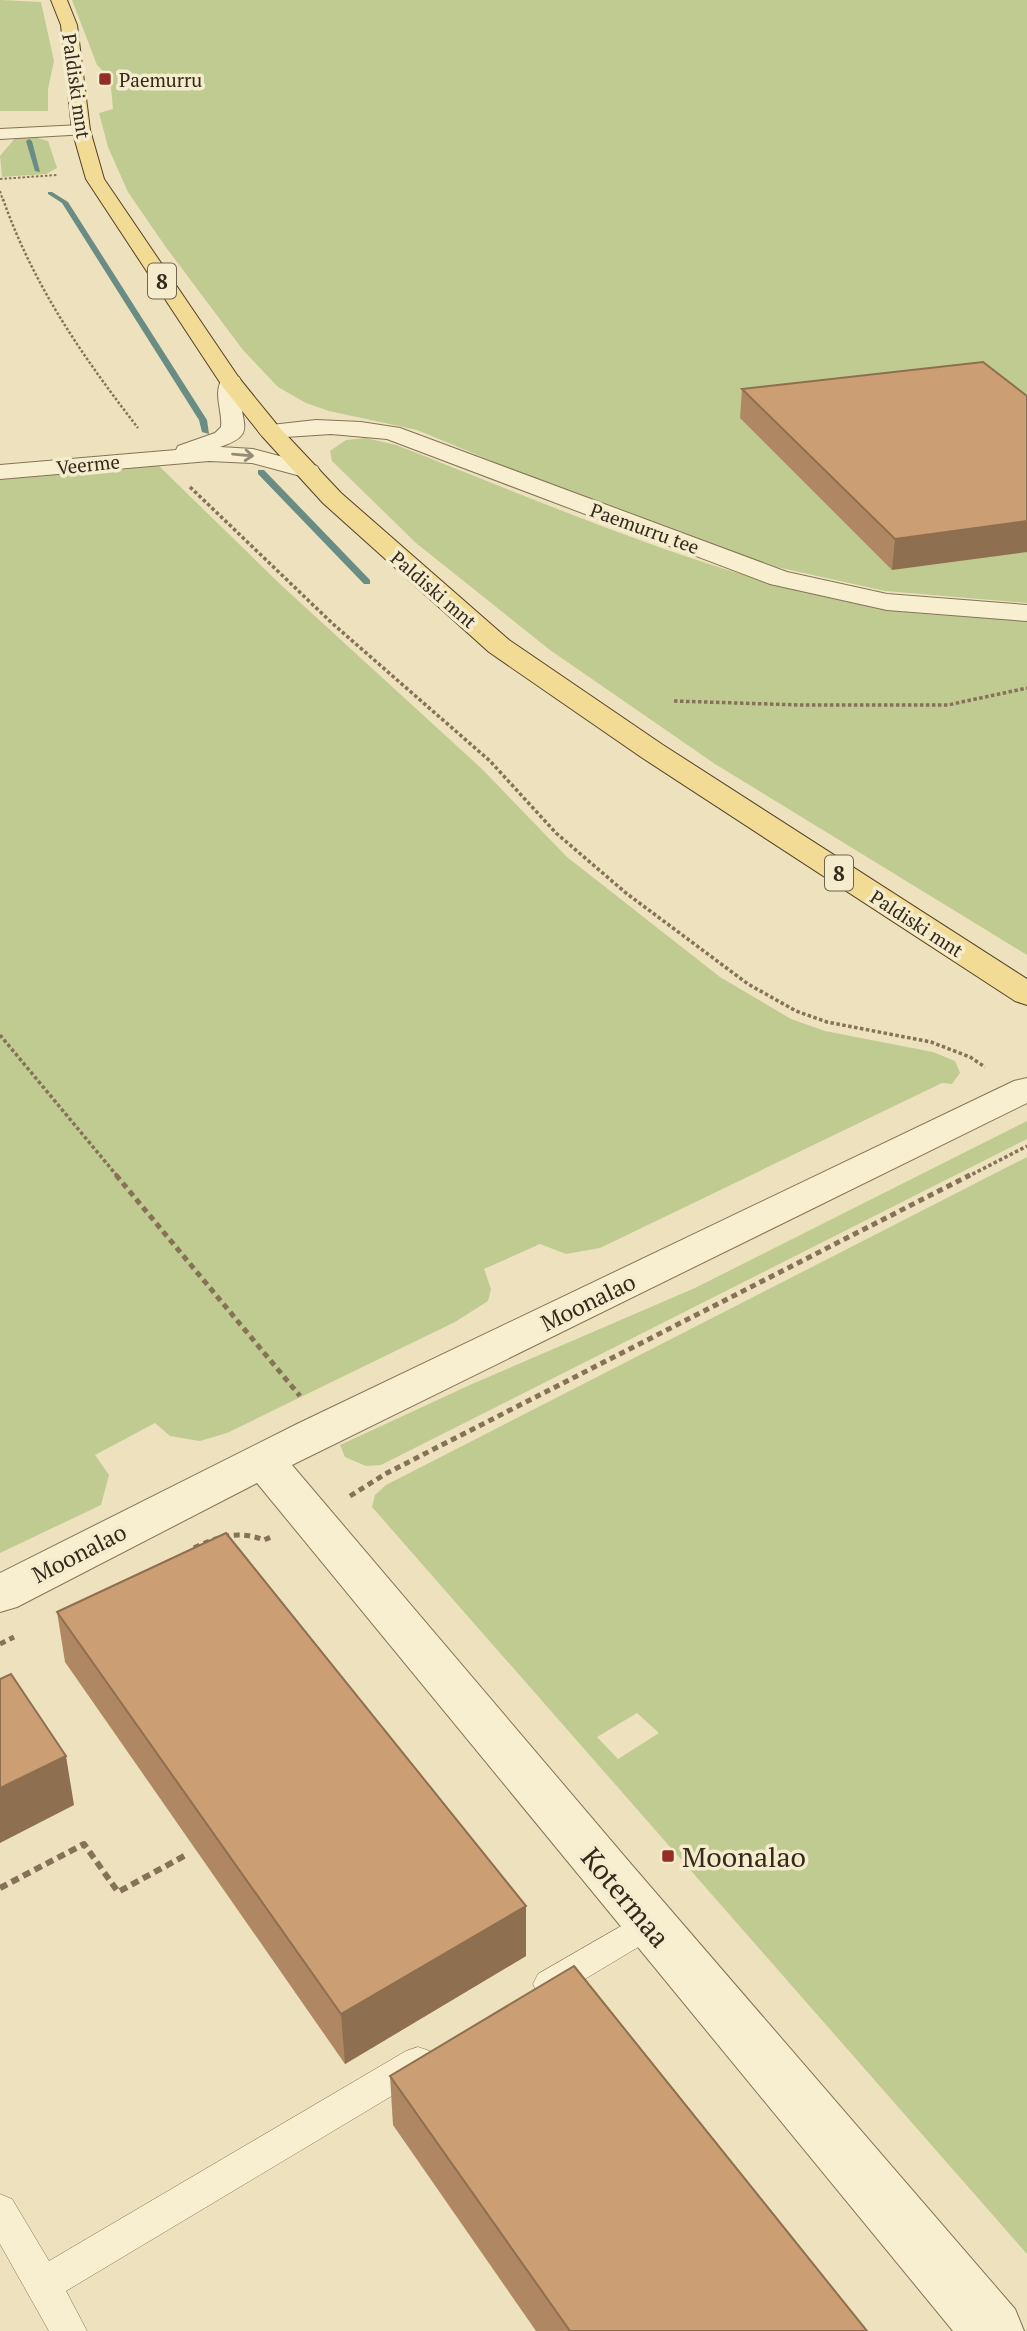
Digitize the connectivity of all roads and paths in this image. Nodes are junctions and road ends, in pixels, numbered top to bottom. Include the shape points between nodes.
1 (59, 0) edge
2 (81, 130) junction
3 (0, 134) edge
4 (57, 175) dead end
5 (0, 178) edge
6 (0, 191) edge
7 (231, 382) junction
8 (270, 431) junction
9 (168, 456) junction
10 (308, 471) junction
11 (0, 472) edge
12 (1027, 612) edge
13 (1027, 688) edge
14 (674, 701) dead end
15 (1027, 995) edge
16 (0, 1035) edge
17 (1025, 1090) edge
18 (1027, 1146) edge
19 (305, 1402) dead end
20 (263, 1460) junction
21 (311, 1516) junction
22 (184, 1553) edge
23 (0, 1594) edge
24 (24, 1632) dead end
25 (0, 1644) edge
26 (186, 1855) dead end
27 (0, 1888) edge
28 (649, 1924) junction
29 (517, 2003) edge
30 (446, 2045) edge
31 (0, 2211) edge
32 (43, 2285) junction
33 (69, 2331) edge
34 (993, 2331) edge

1 - 2 main road, Paldiski mnt / 8 via 69,25
2 - 3 street
2 - 7 main road, Paldiski mnt / 8 via 95,179
4 - 5 path
6 - 9 path via 13,234 49,305 123,408
7 - 8 main road, Paldiski mnt / 8
7 - 9 street, Veerme via 233,429 208,445
8 - 10 main road, Paldiski mnt / 8
8 - 12 street, Paemurru tee via 350,426 392,433 779,578 887,602
9 -> 10 street, Veerme via 253,456
9 - 11 street, Veerme
9 - 17 path via 210,508 333,624 490,761 556,834 748,984 796,1011 827,1022 931,1042 970,1057
10 - 15 main road, Paldiski mnt / 8 via 332,498 499,646
13 - 14 path via 948,705
16 - 19 path
17 - 20 street, Moonalao
18 - 21 path
20 - 21 street, Kotermaa
20 - 23 street, Moonalao
21 - 22 path via 264,1541 248,1533 221,1535
21 - 28 street, Kotermaa
24 - 25 path
26 - 27 path via 118,1892 84,1844
28 - 29 lane
28 - 34 street, Kotermaa
30 - 32 lane
31 - 32 lane
32 - 33 lane

